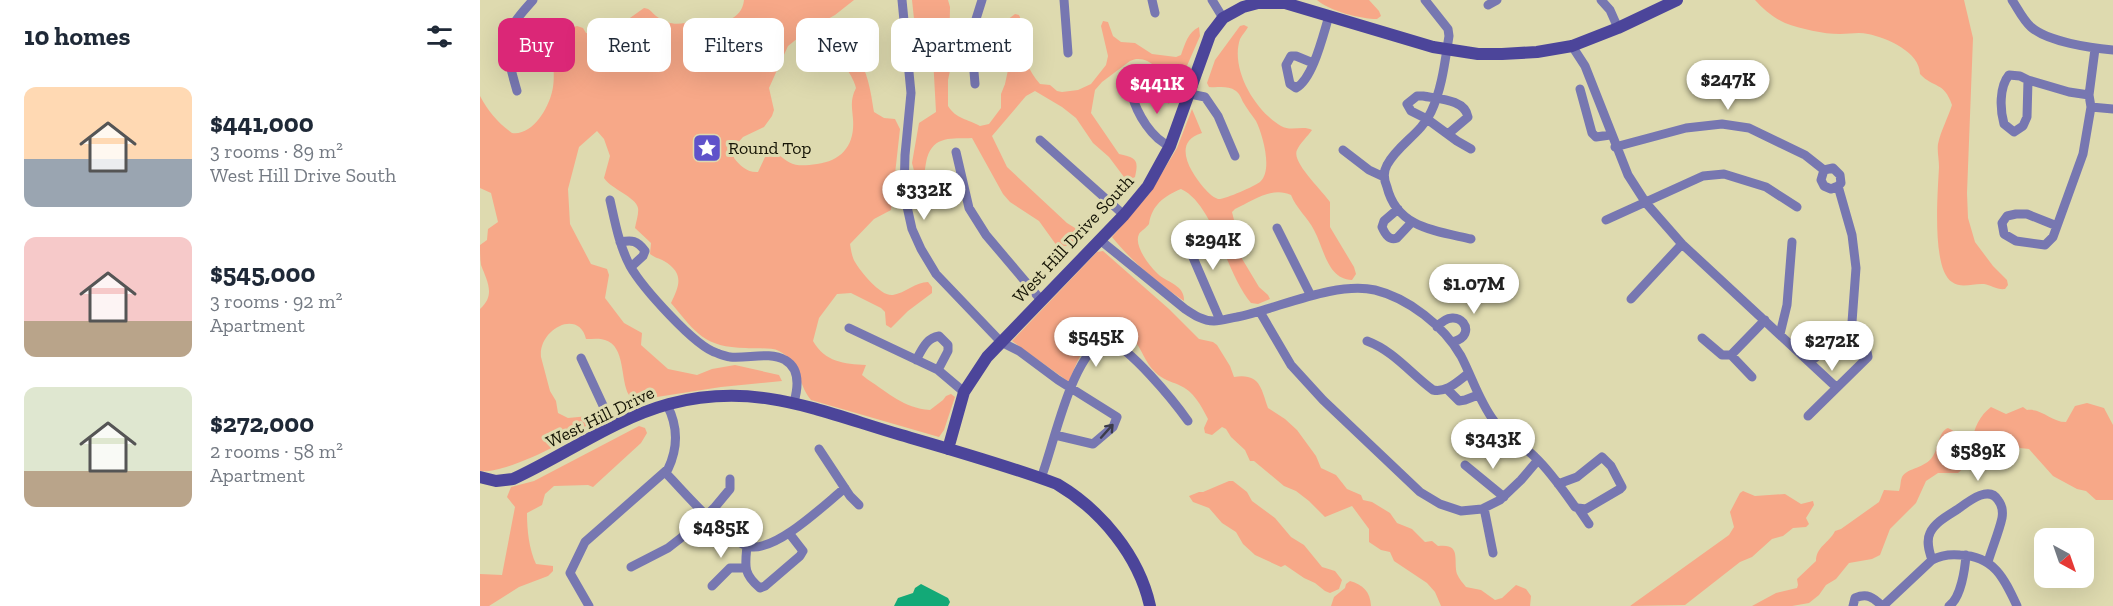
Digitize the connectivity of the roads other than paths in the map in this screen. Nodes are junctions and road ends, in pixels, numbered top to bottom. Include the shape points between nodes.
1 (533, 0) edge
2 (902, 0) edge
3 (982, 0) edge
4 (1064, 0) edge
5 (1152, 0) edge
6 (1212, 0) edge
7 (1425, 0) edge
8 (1497, 0) edge
9 (1601, 0) edge
10 (1677, 0) edge
11 (2012, 0) edge
12 (1285, 2) edge
13 (1488, 6) dead end
14 (1155, 13) dead end
15 (1329, 16) junction
16 (1223, 18) junction
17 (1618, 28) junction
18 (1572, 46) junction
19 (2095, 49) junction
20 (1447, 50) junction
21 (2113, 50) edge
22 (1068, 53) dead end
23 (1313, 63) dead end
24 (2028, 80) junction
25 (975, 84) dead end
26 (1580, 89) dead end
27 (517, 91) dead end
28 (1190, 94) junction
29 (1132, 95) dead end
30 (2089, 95) junction
31 (1436, 98) junction
32 (2091, 107) junction
33 (2113, 109) edge
34 (1427, 119) junction
35 (1448, 134) junction
36 (1610, 135) junction
37 (1040, 140) dead end
38 (1170, 146) junction
39 (1615, 147) junction
40 (1471, 149) dead end
41 (1343, 150) dead end
42 (956, 152) dead end
43 (1235, 156) dead end
44 (1824, 170) junction
45 (1384, 177) junction
46 (1838, 186) junction
47 (609, 200) dead end
48 (1646, 203) junction
49 (1797, 207) dead end
50 (1398, 209) junction
51 (1124, 215) junction
52 (1606, 220) dead end
53 (1412, 222) junction
54 (2056, 226) junction
55 (1277, 228) dead end
56 (1182, 232) dead end
57 (1471, 239) dead end
58 (1100, 240) junction
59 (620, 242) junction
60 (1792, 242) dead end
61 (1682, 244) junction
62 (631, 267) junction
63 (1311, 296) junction
64 (1630, 299) dead end
65 (1041, 300) junction
66 (1260, 312) junction
67 (1220, 320) junction
68 (1765, 320) junction
69 (1437, 327) junction
70 (849, 328) dead end
71 (1846, 329) junction
72 (1780, 334) junction
73 (1702, 338) dead end
74 (1367, 341) dead end
75 (1001, 342) junction
76 (1452, 342) junction
77 (1731, 355) junction
78 (581, 358) dead end
79 (916, 360) junction
80 (1810, 362) junction
81 (938, 370) junction
82 (1468, 373) junction
83 (1752, 377) dead end
84 (1071, 387) junction
85 (1836, 387) junction
86 (1447, 389) junction
87 (964, 392) junction
88 (1478, 394) junction
89 (794, 402) junction
90 (667, 405) junction
91 (1808, 416) dead end
92 (1188, 421) dead end
93 (613, 427) junction
94 (1055, 435) junction
95 (819, 449) dead end
96 (948, 449) junction
97 (1538, 460) junction
98 (1465, 465) dead end
99 (664, 472) junction
100 (480, 477) edge
101 (1041, 478) junction
102 (730, 479) dead end
103 (1558, 484) junction
104 (845, 488) junction
105 (1504, 496) junction
106 (860, 505) dead end
107 (1484, 508) junction
108 (1578, 508) junction
109 (706, 516) junction
110 (1589, 524) dead end
111 (789, 533) junction
112 (747, 546) junction
113 (1493, 553) dead end
114 (1966, 555) junction
115 (1932, 560) junction
116 (1988, 562) junction
117 (631, 567) dead end
118 (745, 568) junction
119 (712, 586) dead end
120 (1955, 605) edge
121 (589, 606) edge
122 (1150, 606) edge
123 (1853, 606) edge
124 (1883, 606) edge
125 (2017, 606) edge

1 - 27 street via 513,23 508,42 508,60
2 - 75 street via 911,93 904,181 912,229 936,273
3 - 25 street via 971,35
4 - 22 street
5 - 14 street
6 - 16 street
7 - 20 street via 1448,29
8 - 13 street
9 - 17 street
10 - 17 street
11 - 19 street via 2034,30
12 - 15 street
12 - 16 street via 1258,3
15 - 20 street
15 - 23 street
16 - 28 street, West Hill Drive South via 1210,34
17 - 18 street
18 - 20 street via 1502,54
18 - 36 street via 1585,66
19 - 21 street
19 - 30 street
20 - 31 street
24 - 24 street via 2009,75 2004,83 2003,119 2006,128 2014,132 2026,123
24 - 30 street
26 - 36 street via 1592,133 1596,137
28 - 38 street, West Hill Drive South
28 - 43 street via 1205,97
29 - 38 street via 1155,135
30 - 32 street
31 - 34 street
31 - 34 street via 1417,96 1407,104 1411,111
31 - 35 street via 1461,105 1468,114
32 - 33 street
32 - 54 street via 2083,154
34 - 35 street
34 - 45 street via 1386,166
35 - 40 street
36 - 39 street
37 - 51 street
38 - 51 street, West Hill Drive South via 1148,186
39 - 44 street via 1686,128 1722,124 1749,128 1805,155
39 - 48 street
41 - 45 street
42 - 65 street via 969,208 986,235
44 - 46 street via 1836,169 1841,183
44 - 46 street via 1824,186
45 - 50 street via 1389,196
46 - 71 street via 1852,235 1856,268 1852,322
47 - 59 street
48 - 49 street via 1703,176 1724,174 1766,188
48 - 52 street
48 - 61 street
50 - 53 street
50 - 53 street via 1384,221 1385,234 1397,238
51 - 58 street, West Hill Drive South
53 - 57 street
54 - 54 street via 2045,245 2012,239 2002,228 2007,216 2016,214 2027,214
55 - 63 street
56 - 67 street
58 - 65 street, West Hill Drive South
58 - 67 street via 1185,309 1200,318
59 - 62 street
59 - 62 street via 633,240 645,250
60 - 72 street via 1787,305
61 - 64 street
61 - 68 street
62 - 89 street via 668,313 708,351 730,357 767,356 787,361 798,386
63 - 66 street
63 - 69 street via 1346,289 1374,290 1401,300
65 - 75 street, West Hill Drive South
66 - 67 street
66 - 107 street via 1282,350 1323,400 1420,492 1461,510
68 - 72 street
68 - 77 street
69 - 76 street
69 - 76 street via 1450,318 1464,323 1464,335
70 - 79 street
71 - 80 street
71 - 85 street via 1868,357
72 - 80 street
73 - 77 street via 1722,355
74 - 86 street via 1386,351 1433,390
75 - 84 street
75 - 87 street, West Hill Drive South
76 - 82 street
77 - 83 street
78 - 93 street
79 - 81 street
79 - 81 street via 925,343 939,336 948,345 948,351
80 - 85 street
81 - 87 street
82 - 86 street
82 - 88 street
84 - 92 street via 1091,349 1107,338 1135,360
84 - 94 street
94 -> 84 street via 1093,444 1113,427 1117,417
85 - 91 street
86 - 88 street via 1459,401
87 - 96 street, West Hill Drive South
88 - 97 street via 1504,434
89 - 90 street, West Hill Drive via 745,395
89 - 96 street, West Hill Drive
90 - 93 street, West Hill Drive
90 - 99 street via 674,418 676,436 674,456
93 - 100 street, West Hill Drive via 513,479 496,481
94 - 101 street
95 - 104 street
96 - 101 street, West Hill Drive
97 - 103 street
97 - 105 street
98 - 105 street
99 - 109 street
99 - 121 street via 585,542 575,558 570,573
101 - 122 street, West Hill Drive via 1079,498 1099,518 1138,570
102 - 109 street via 730,489
103 - 108 street
103 - 108 street via 1577,477 1602,457 1611,466 1620,489 1586,509
104 - 106 street
104 - 111 street
105 - 107 street
107 - 113 street
108 - 110 street
109 - 112 street
109 - 117 street via 668,548
111 - 112 street via 768,544
111 - 118 street via 803,551 765,586 760,588
112 - 118 street
114 - 115 street via 1951,554
114 - 116 street
114 - 120 street
115 - 116 street via 1928,540 1936,525 1990,493 2001,505 2002,516
115 - 124 street
116 - 125 street via 2007,585
118 - 119 street via 730,568
123 - 124 street via 1855,598 1868,595

